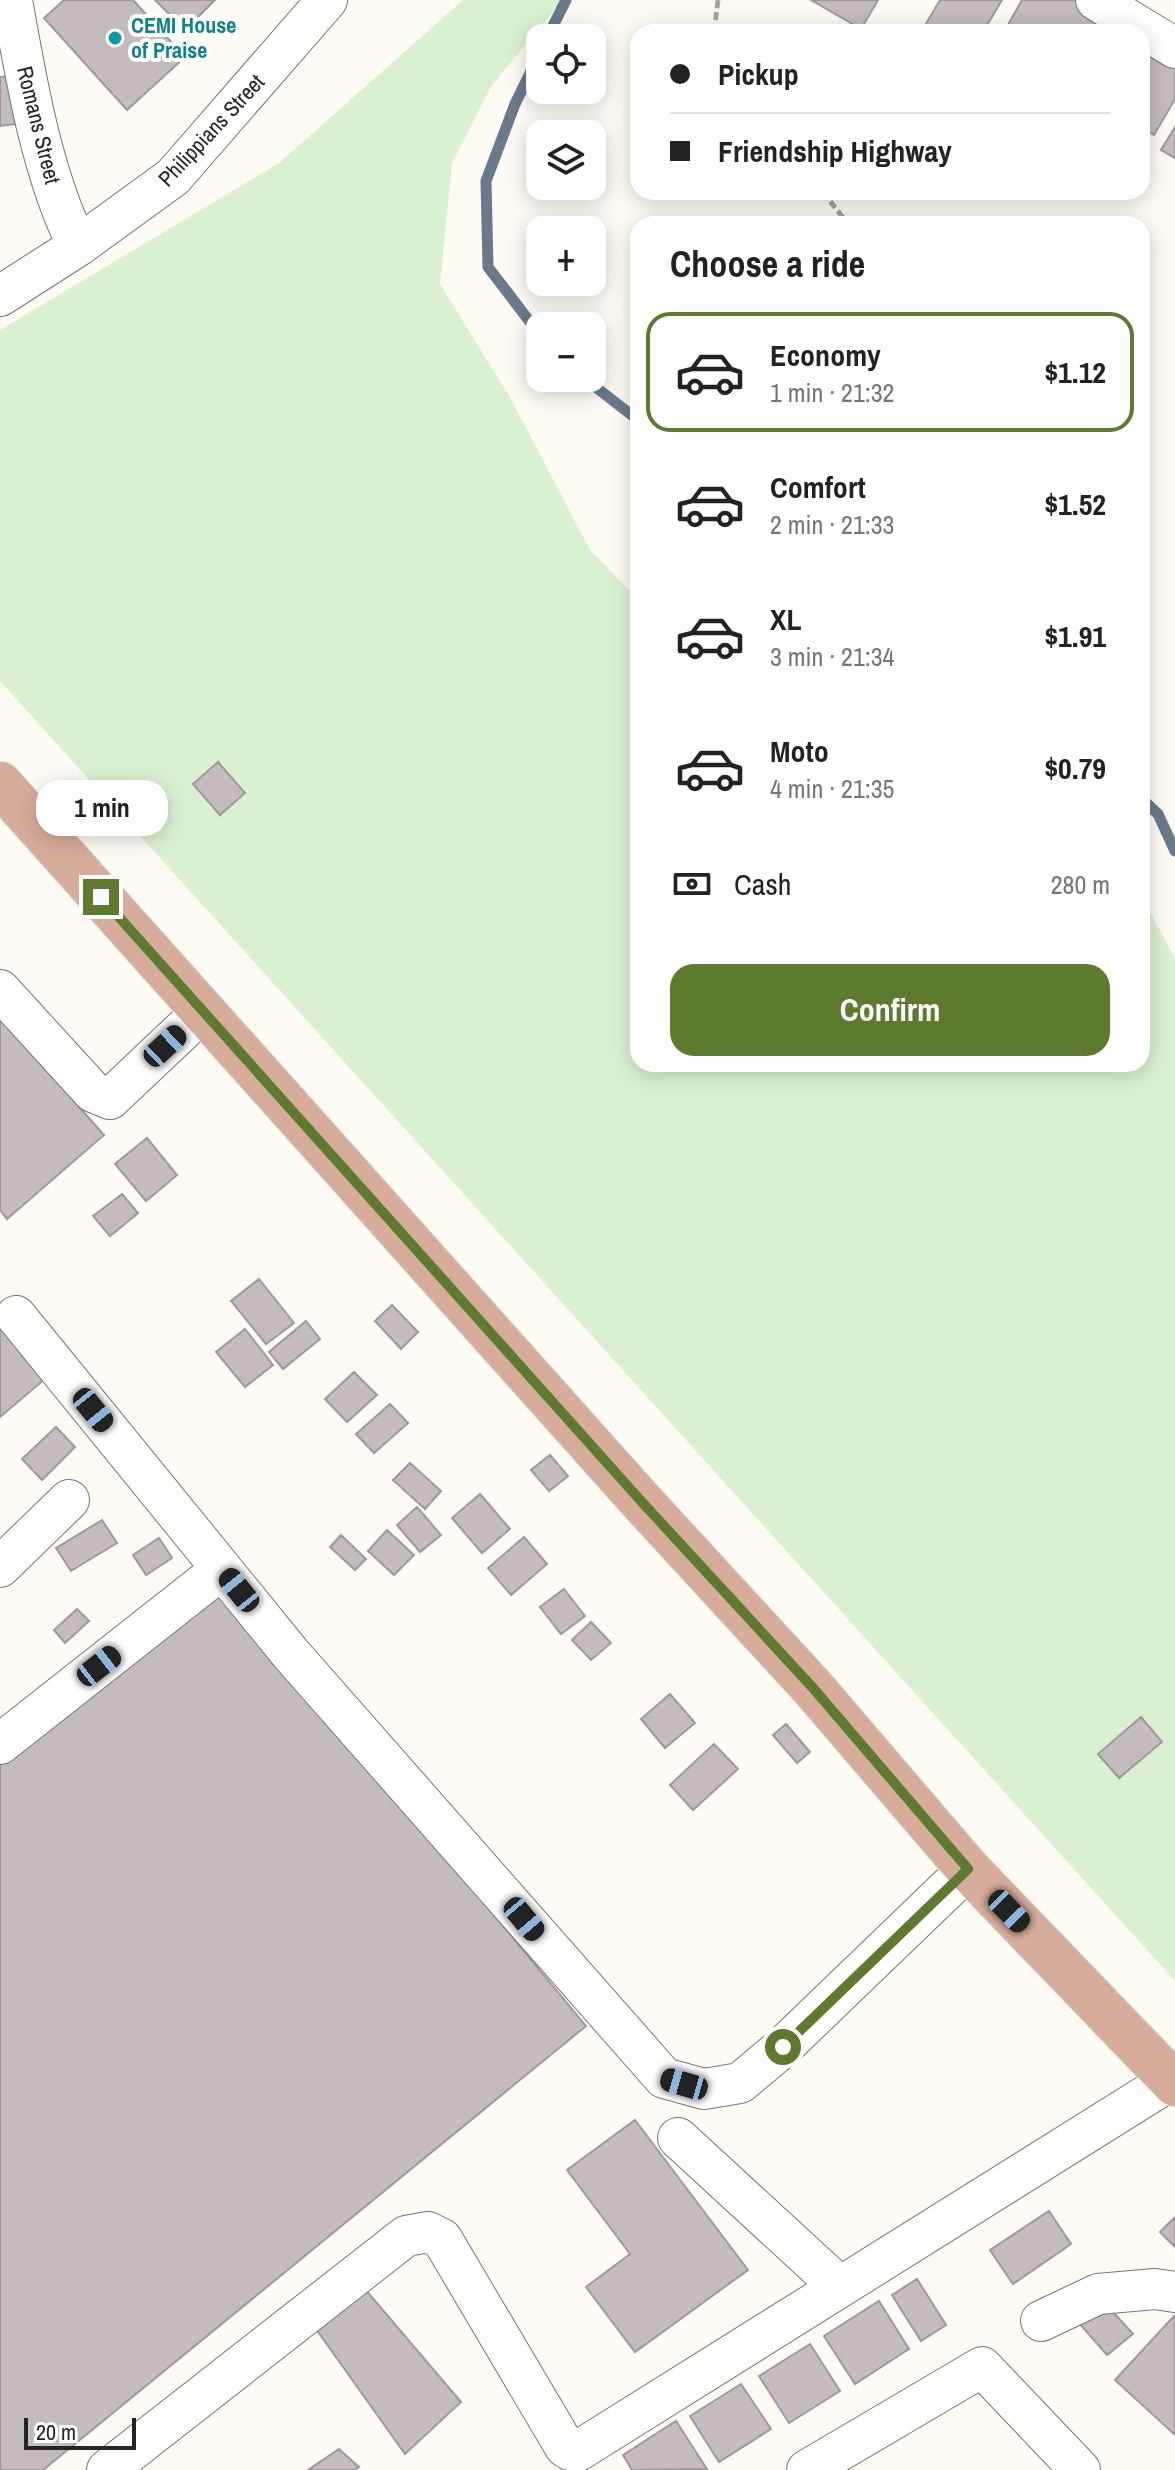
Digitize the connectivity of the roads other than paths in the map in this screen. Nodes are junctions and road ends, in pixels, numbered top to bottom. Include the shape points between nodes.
1 (12, 0) edge
2 (327, 0) edge
3 (1096, 0) edge
4 (1136, 24) edge
5 (1150, 33) edge
6 (1175, 48) edge
7 (78, 246) junction
8 (0, 296) edge
9 (0, 784) edge
10 (0, 990) edge
11 (203, 1011) junction
12 (16, 1316) dead end
13 (69, 1500) dead end
14 (0, 1567) edge
15 (222, 1569) junction
16 (0, 1744) edge
17 (968, 1869) junction
18 (1173, 2082) edge
19 (678, 2138) dead end
20 (840, 2287) junction
21 (1175, 2292) edge
22 (1041, 2321) dead end
23 (107, 2470) edge
24 (807, 2470) edge
25 (1080, 2470) edge

1 - 7 street, Romans Street via 48,166 62,215
2 - 7 street, Philippians Street via 173,177
3 - 4 street
5 - 6 street
7 - 8 street, Philippians Street
9 - 11 main road
10 - 11 street via 93,1092 110,1099
11 - 17 main road via 813,1688
12 - 15 street
13 - 14 street
15 - 16 street
15 - 17 street via 664,2078 704,2089 740,2083
17 - 18 main road
18 - 20 street
19 - 20 street
20 - 23 street via 578,2451 570,2450 553,2428 442,2239 428,2232 406,2236
21 - 22 street via 1098,2294
24 - 25 street via 982,2367

